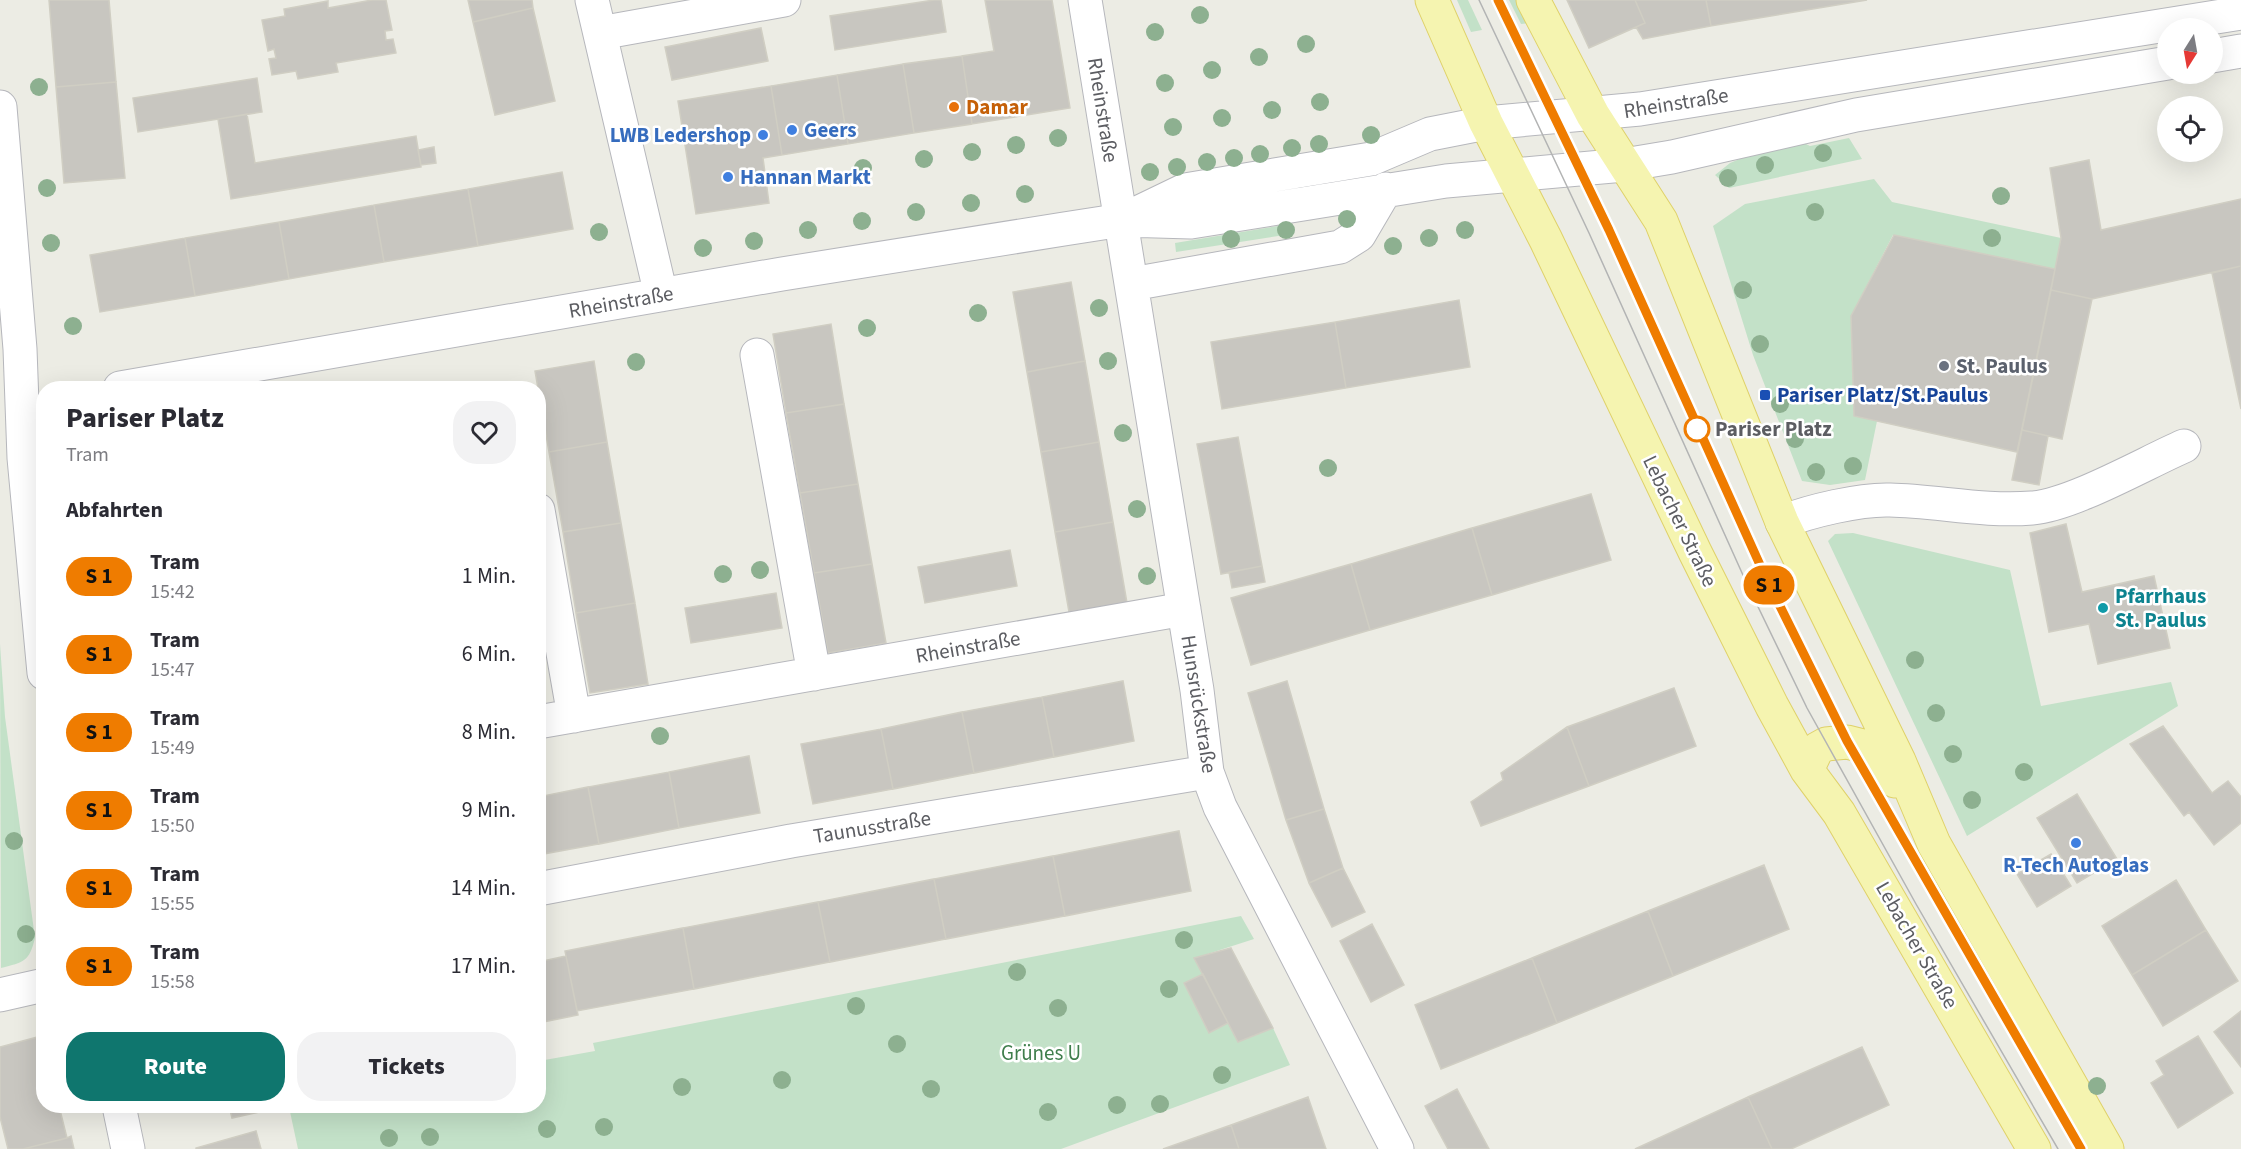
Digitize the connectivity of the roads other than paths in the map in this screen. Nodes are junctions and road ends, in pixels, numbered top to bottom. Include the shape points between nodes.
1 (592, 0) edge
2 (784, 0) edge
3 (1085, 0) edge
4 (1432, 0) edge
5 (1533, 0) edge
6 (2241, 13) edge
7 (600, 33) junction
8 (2241, 51) edge
9 (2223, 54) edge
10 (2157, 65) edge
11 (0, 107) edge
12 (1593, 115) junction
13 (1486, 123) junction
14 (1624, 165) junction
15 (1513, 174) junction
16 (1386, 189) junction
17 (1122, 220) junction
18 (1132, 284) junction
19 (661, 295) junction
20 (757, 355) dead end
21 (161, 381) edge
22 (22, 408) edge
23 (2184, 446) dead end
24 (1782, 522) junction
25 (546, 556) edge
26 (36, 587) edge
27 (1184, 609) junction
28 (814, 674) junction
29 (574, 716) junction
30 (546, 721) edge
31 (1807, 770) junction
32 (1207, 772) junction
33 (1934, 844) junction
34 (546, 888) edge
35 (36, 987) edge
36 (0, 995) edge
37 (120, 1113) edge
38 (128, 1149) edge
39 (1397, 1149) edge
40 (2034, 1149) edge
41 (2107, 1149) edge

1 - 7 street
2 - 7 street
3 - 17 street, Rheinstraße
4 - 13 main road, Lebacher Straße
5 - 12 main road
6 - 12 street, Rheinstraße
7 - 19 street
8 - 9 street
10 - 14 street, Rheinstraße via 1856,115
11 - 22 street
12 - 13 street, Rheinstraße
12 - 14 main road
13 - 15 main road, Lebacher Straße
13 - 17 street, Rheinstraße via 1430,134 1371,159 1185,190
14 - 15 street, Rheinstraße
14 - 24 main road via 1661,221
15 - 16 street, Rheinstraße
15 - 31 main road, Lebacher Straße via 1695,552
16 - 17 street, Rheinstraße via 1191,222
16 - 18 street via 1359,235 1340,247
17 - 18 street, Hunsrückstraße
17 - 19 street, Rheinstraße
18 - 27 street, Hunsrückstraße
19 - 21 street, Rheinstraße
20 - 28 street
22 - 26 street
23 - 24 street via 2066,499 2034,508 1887,500 1807,513
24 - 33 main road via 1899,761
25 - 29 street
27 - 28 street, Rheinstraße
27 - 32 street, Hunsrückstraße
28 - 29 street, Rheinstraße
29 - 30 street, Rheinstraße
31 - 33 main road via 1817,749 1826,744 1847,741 1871,748 1886,765
31 - 40 main road, Lebacher Straße via 1839,813
32 - 34 street, Taunusstraße via 790,841
32 - 39 street, Hunsrückstraße via 1220,807
33 - 41 main road
35 - 36 street
37 - 38 street

